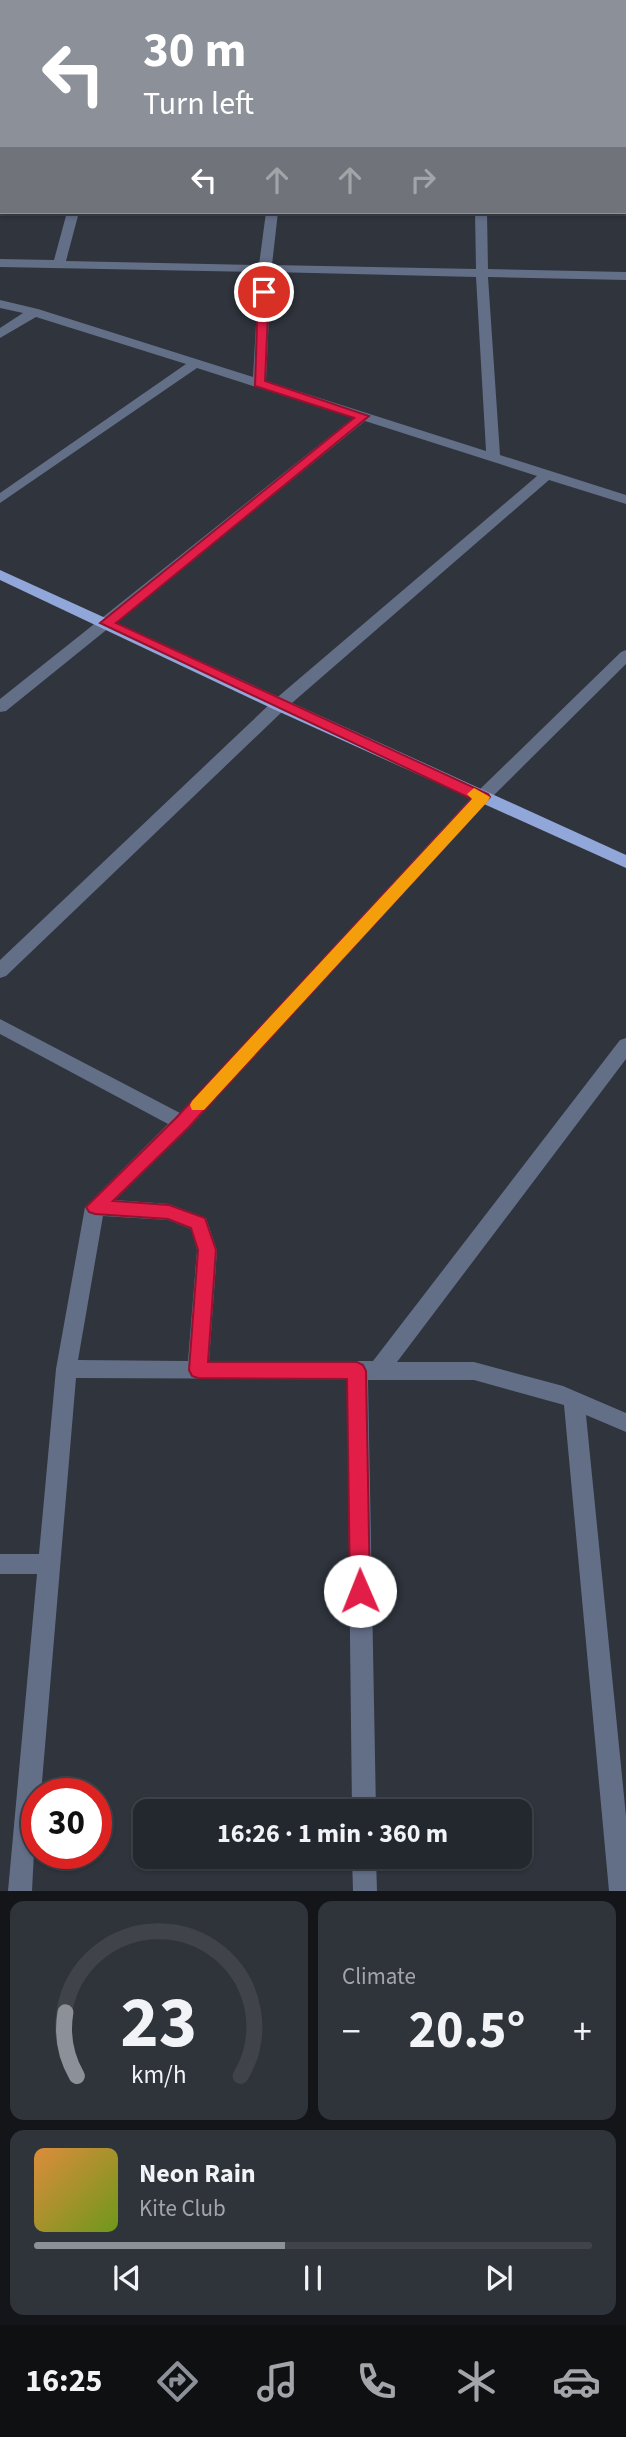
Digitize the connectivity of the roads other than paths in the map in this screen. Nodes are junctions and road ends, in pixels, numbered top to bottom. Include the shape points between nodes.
1 (72, 214) edge
2 (272, 214) edge
3 (481, 214) edge
4 (0, 263) edge
5 (58, 264) junction
6 (265, 269) junction
7 (482, 273) junction
8 (626, 276) edge
9 (0, 304) edge
10 (34, 312) junction
11 (0, 334) edge
12 (197, 363) junction
13 (259, 383) junction
14 (363, 416) junction
15 (493, 458) junction
16 (547, 475) junction
17 (0, 499) edge
18 (626, 500) edge
19 (0, 574) edge
20 (107, 623) junction
21 (626, 655) edge
22 (279, 705) junction
23 (0, 707) edge
24 (482, 797) junction
25 (626, 862) edge
26 (0, 971) edge
27 (0, 1026) edge
28 (626, 1045) edge
29 (182, 1123) junction
30 (95, 1207) junction
31 (66, 1369) junction
32 (198, 1370) junction
33 (367, 1371) junction
34 (575, 1401) junction
35 (626, 1423) edge
36 (0, 1564) edge
37 (48, 1564) junction
38 (363, 1799) edge
39 (364, 1869) edge
40 (19, 1891) edge
41 (365, 1891) edge
42 (621, 1891) edge

1 - 5 street
2 - 6 street
3 - 7 street
4 - 5 street
5 - 6 street
6 - 7 street
6 - 13 street
7 - 8 street
7 - 15 street
9 - 10 street
10 - 11 street
10 - 12 street
12 - 13 street
12 - 17 street
13 - 14 street
14 - 15 street
14 - 20 street
15 - 16 street
16 - 18 street
16 - 22 street
19 - 20 main road
20 - 22 main road
20 - 23 street
21 - 24 street
22 - 24 main road
22 - 26 street
24 - 25 main road
24 - 29 street
27 - 29 street
28 - 33 street
29 - 30 street
30 - 31 street
30 - 32 street via 169,1212 199,1224 207,1250
31 - 32 street
31 - 37 street
32 - 33 street
33 - 34 street via 474,1371
33 - 38 street
34 - 35 street
34 - 42 street
36 - 37 street
37 - 40 street
39 - 41 street

